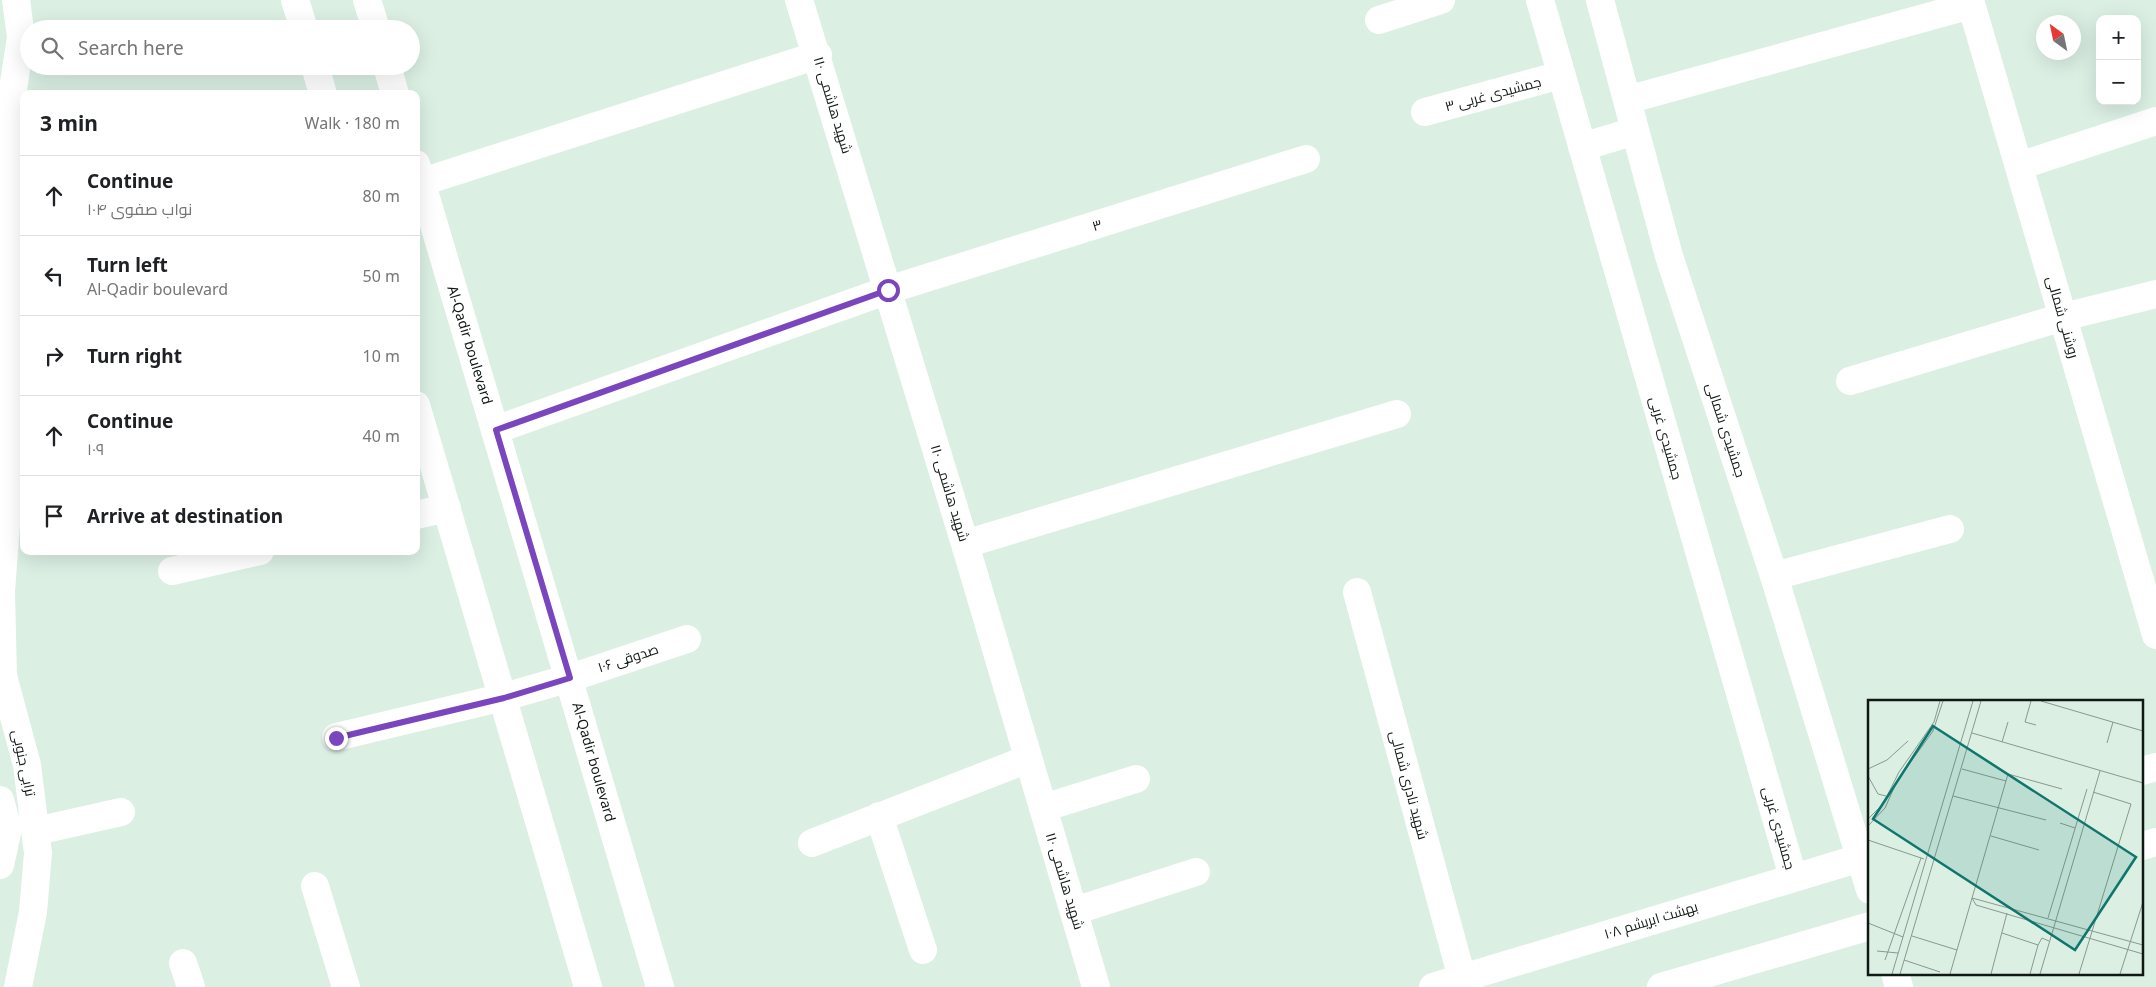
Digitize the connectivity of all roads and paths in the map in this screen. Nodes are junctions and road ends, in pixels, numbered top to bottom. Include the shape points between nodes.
1 (16, 0) edge
2 (295, 0) edge
3 (367, 0) edge
4 (799, 0) edge
5 (1442, 0) edge
6 (1540, 0) edge
7 (1600, 0) edge
8 (1970, 2) edge
9 (301, 20) edge
10 (373, 20) edge
11 (1379, 20) dead end
12 (20, 29) edge
13 (20, 43) edge
14 (818, 55) junction
15 (318, 75) edge
16 (390, 75) edge
17 (1561, 75) junction
18 (322, 90) edge
19 (394, 90) edge
20 (1627, 100) junction
21 (1425, 112) dead end
22 (2156, 121) edge
23 (1635, 131) junction
24 (1582, 147) junction
25 (1306, 160) dead end
26 (2019, 166) junction
27 (420, 173) edge
28 (420, 176) edge
29 (888, 290) junction
30 (2156, 294) edge
31 (2063, 317) junction
32 (1850, 381) dead end
33 (1397, 414) dead end
34 (420, 418) edge
35 (496, 430) junction
36 (16, 489) edge
37 (447, 508) junction
38 (420, 514) edge
39 (1950, 529) dead end
40 (965, 544) junction
41 (243, 555) edge
42 (172, 572) dead end
43 (1774, 576) junction
44 (1357, 592) dead end
45 (2156, 635) edge
46 (687, 639) dead end
47 (570, 678) junction
48 (504, 698) junction
49 (336, 738) dead end
50 (1028, 759) junction
51 (1136, 779) dead end
52 (0, 800) edge
53 (1043, 808) junction
54 (121, 812) dead end
55 (879, 816) junction
56 (36, 831) junction
57 (812, 843) dead end
58 (1864, 857) edge
59 (0, 865) edge
60 (1196, 872) dead end
61 (1793, 877) junction
62 (1868, 879) edge
63 (315, 886) dead end
64 (1074, 912) junction
65 (1868, 927) edge
66 (923, 950) dead end
67 (1895, 974) edge
68 (1462, 978) junction
69 (18, 987) edge
70 (346, 987) edge
71 (588, 987) edge
72 (660, 987) edge
73 (1096, 987) edge
74 (1433, 987) edge
75 (1661, 987) edge
76 (1899, 987) edge

1 - 12 street, ترابی جنوبی
2 - 9 street
3 - 10 street
4 - 14 street, شهید هاشمی ۱۱۰
5 - 11 street
6 - 17 street, جمشیدی غربی
7 - 20 street, جمشیدی شمالی
8 - 20 street
8 - 26 street, روشنی شمالی
13 - 36 street, ترابی جنوبی via 10,109 6,167
14 - 27 street
14 - 29 street, شهید هاشمی ۱۱۰
15 - 18 street
16 - 19 street
17 - 21 street, جمشیدی غربی ۳
17 - 24 street, جمشیدی غربی
20 - 23 street, جمشیدی شمالی
22 - 26 street
23 - 24 street
23 - 43 street, جمشیدی شمالی via 1669,256
24 - 61 street, جمشیدی غربی
25 - 29 street, ۳
26 - 31 street, روشنی شمالی
28 - 35 street, Al-Qadir boulevard
29 - 35 street, ۳
29 - 40 street, شهید هاشمی ۱۱۰
30 - 31 street
31 - 32 street
31 - 45 street, روشنی شمالی
33 - 40 street
34 - 37 street
35 - 47 street, Al-Qadir boulevard
36 - 56 street, ترابی جنوبی via 1,591 4,676 27,764
37 - 38 street
37 - 48 street
39 - 43 street
40 - 50 street, شهید هاشمی ۱۱۰
41 - 42 street
43 - 58 street, جمشیدی شمالی
44 - 68 street, شهید نادری شمالی
46 - 47 street, صدوقی ۱۰۶
47 - 48 street, صدوقی ۱۰۶
47 - 72 street, Al-Qadir boulevard
48 - 49 street, صدوقی ۱۰۶
48 - 71 street
50 - 53 street, شهید هاشمی ۱۱۰
50 - 55 street
51 - 53 street
52 - 59 street via 8,829
53 - 64 street, شهید هاشمی ۱۱۰
54 - 56 street
55 - 57 street
55 - 66 street
56 - 69 street, ترابی جنوبی via 38,852 33,912
58 - 61 street, بهشت ابریشم ۱۰۸
58 - 62 street, جمشیدی شمالی
60 - 64 street
61 - 68 street, بهشت ابریشم ۱۰۸
63 - 70 street
64 - 73 street, شهید هاشمی ۱۱۰
65 - 75 street
67 - 76 street
68 - 74 street, بهشت ابریشم ۱۰۸

